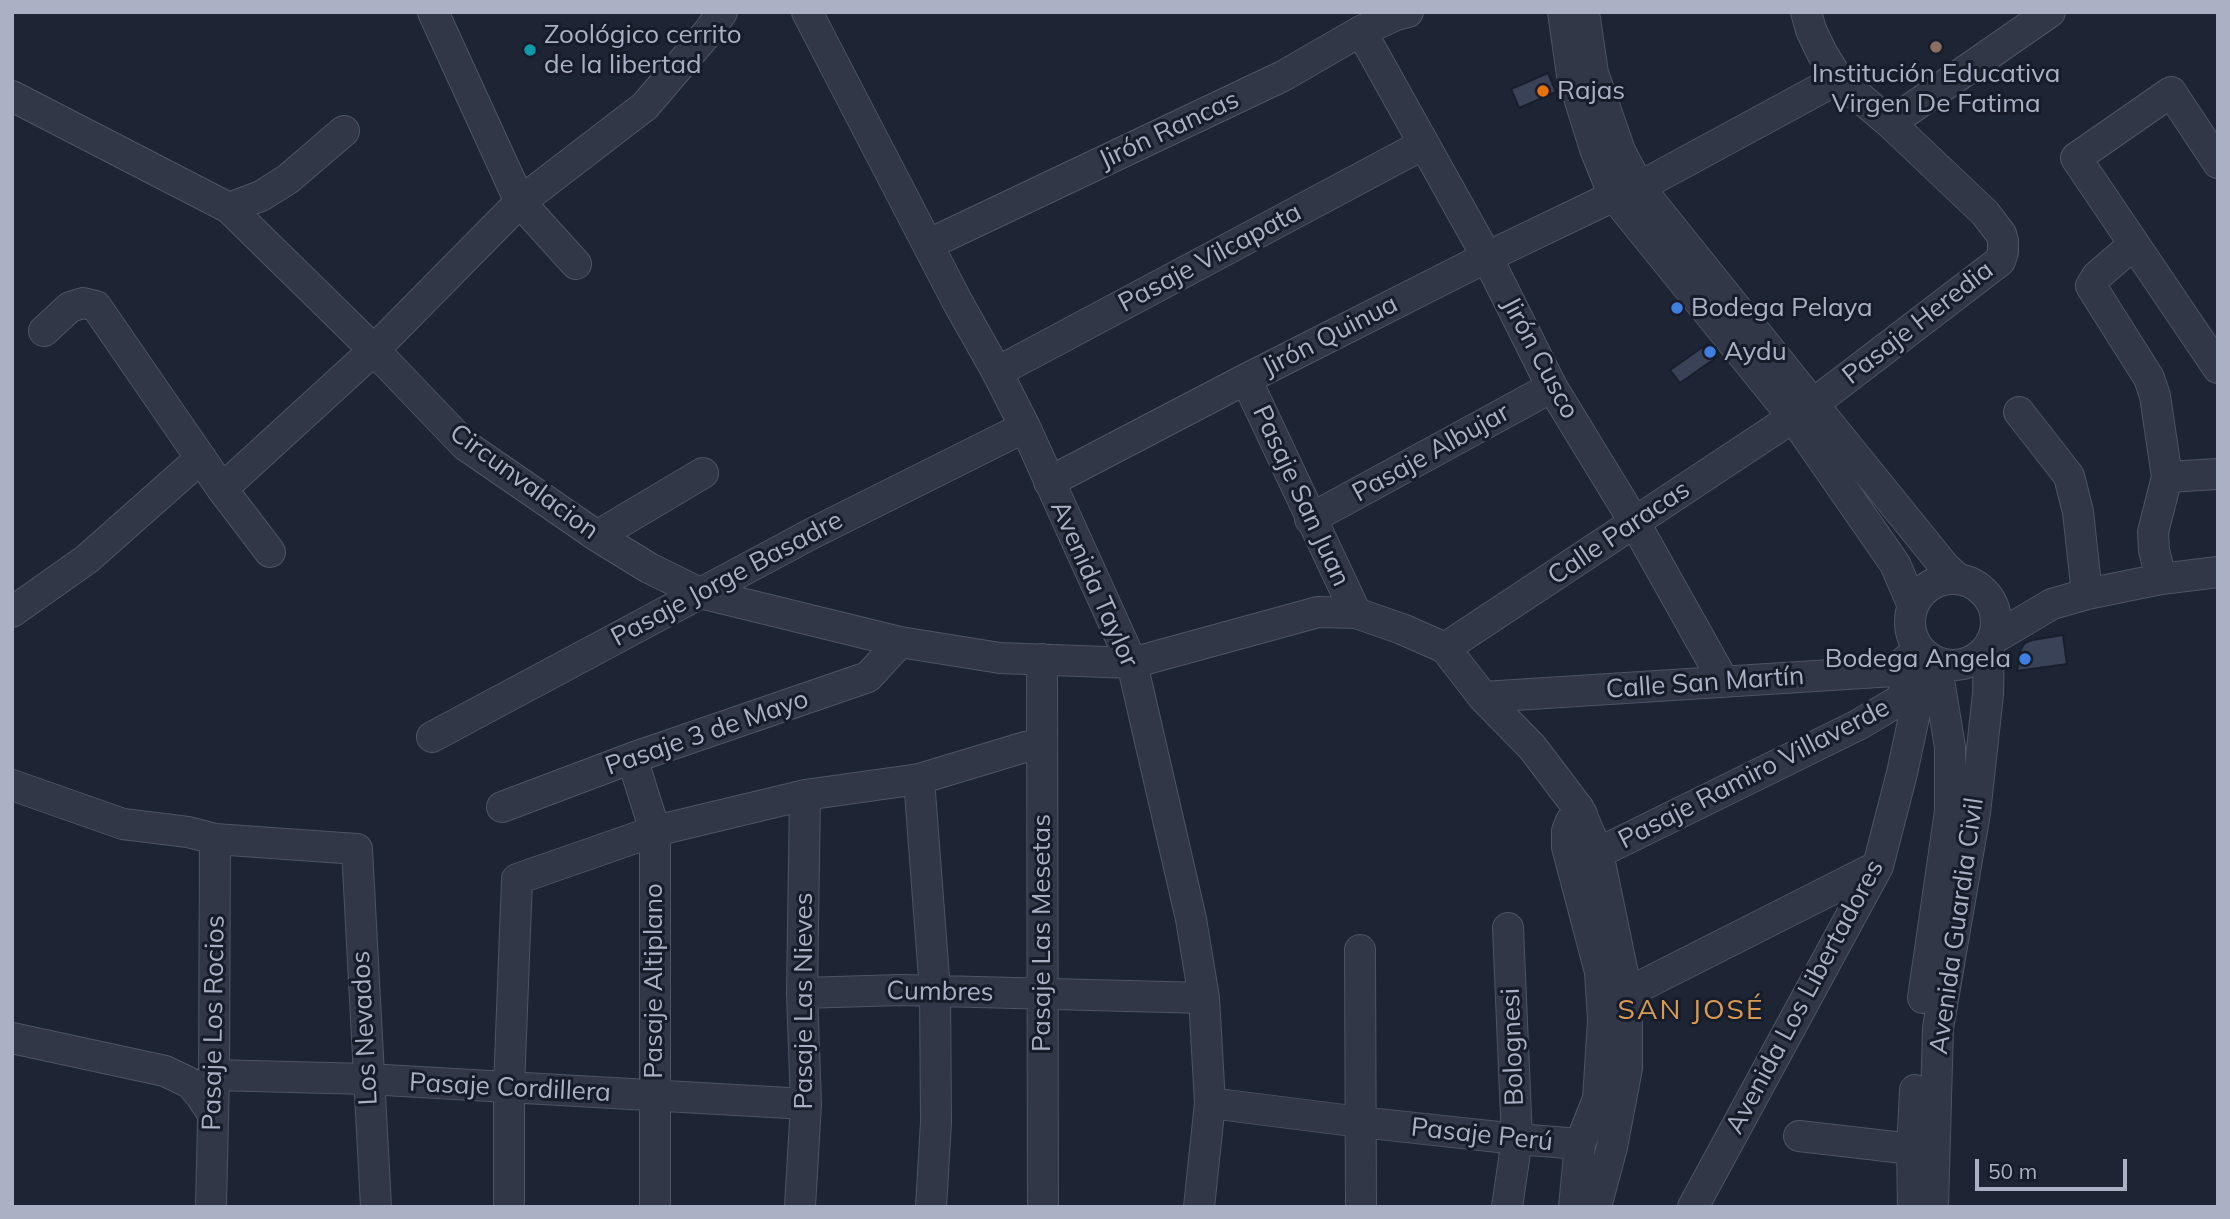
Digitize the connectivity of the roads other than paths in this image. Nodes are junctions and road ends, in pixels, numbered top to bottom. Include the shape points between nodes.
1 (433, 12) edge
2 (722, 12) edge
3 (807, 12) edge
4 (1563, 12) edge
5 (1584, 12) edge
6 (1806, 12) edge
7 (2050, 12) edge
8 (1400, 13) edge
9 (1361, 31) junction
10 (1838, 79) junction
11 (12, 96) edge
12 (1891, 123) junction
13 (344, 131) dead end
14 (1424, 144) junction
15 (2218, 163) edge
16 (1627, 192) junction
17 (520, 202) junction
18 (229, 208) junction
19 (929, 244) junction
20 (2133, 245) junction
21 (1487, 257) junction
22 (576, 264) dead end
23 (44, 331) dead end
24 (374, 350) junction
25 (2218, 368) edge
26 (997, 372) junction
27 (1246, 379) junction
28 (1552, 387) junction
29 (1803, 410) junction
30 (2020, 412) dead end
31 (1025, 427) junction
32 (201, 458) junction
33 (703, 473) dead end
34 (2218, 474) edge
35 (2167, 477) junction
36 (1049, 482) junction
37 (222, 489) junction
38 (1899, 510) junction
39 (1310, 519) junction
40 (1635, 523) junction
41 (1872, 530) junction
42 (597, 536) junction
43 (270, 552) dead end
44 (2218, 572) edge
45 (1958, 579) junction
46 (2161, 579) junction
47 (700, 593) junction
48 (1985, 594) junction
49 (2087, 594) junction
50 (2052, 604) junction
51 (1913, 606) junction
52 (12, 612) edge
53 (1356, 613) junction
54 (900, 642) junction
55 (1991, 643) junction
56 (1444, 649) junction
57 (1926, 655) junction
58 (1042, 659) junction
59 (1132, 663) junction
60 (1724, 682) junction
61 (1483, 697) junction
62 (432, 737) dead end
63 (1042, 744) junction
64 (632, 758) junction
65 (919, 779) junction
66 (12, 785) edge
67 (805, 795) junction
68 (502, 807) dead end
69 (1581, 814) junction
70 (655, 831) junction
71 (215, 839) junction
72 (1598, 853) junction
73 (1878, 866) junction
74 (1508, 928) dead end
75 (1360, 950) dead end
76 (935, 991) junction
77 (802, 993) junction
78 (1627, 993) junction
79 (1042, 994) junction
80 (1204, 998) junction
81 (12, 1038) edge
82 (214, 1075) junction
83 (368, 1079) junction
84 (509, 1088) junction
85 (654, 1096) junction
86 (1210, 1103) junction
87 (806, 1104) junction
88 (213, 1114) junction
89 (1360, 1122) junction
90 (1799, 1136) dead end
91 (1517, 1139) junction
92 (1580, 1144) junction
93 (1912, 1149) junction
94 (211, 1207) edge
95 (376, 1207) edge
96 (509, 1207) edge
97 (655, 1207) edge
98 (800, 1207) edge
99 (931, 1207) edge
100 (1043, 1207) edge
101 (1199, 1207) edge
102 (1361, 1207) edge
103 (1507, 1207) edge
104 (1574, 1207) edge
105 (1596, 1207) edge
106 (1693, 1207) edge
107 (1913, 1207) edge
108 (1933, 1207) edge

1 - 17 street
2 - 17 street via 645,106
3 - 19 street, Avenida Taylor
4 - 16 street via 1572,75 1595,149
5 - 16 street via 1593,72 1620,151
6 - 10 street
7 - 12 street
8 - 9 street, Jirón Rancas
9 - 14 street, Jirón Cusco
9 - 19 street, Jirón Rancas via 1283,76
10 - 12 street
10 - 16 street, Jirón Quinua
11 - 18 street, Circunvalacion
12 - 29 street, Pasaje Heredia via 1985,213 2001,234 2003,252 2000,261
13 - 18 street via 288,179
14 - 21 street, Jirón Cusco
14 - 26 street, Pasaje Vilcapata
15 - 20 street via 2171,92 2076,158
16 - 21 street, Jirón Quinua
16 - 29 street
17 - 22 street
17 - 24 street
18 - 24 street, Circunvalacion
19 - 26 street, Avenida Taylor
20 - 25 street
20 - 35 street via 2091,286 2149,378
21 - 27 street, Jirón Quinua
21 - 28 street, Jirón Cusco
23 - 32 street via 70,307 96,306
24 - 37 street
24 - 42 street, Circunvalacion via 465,445
26 - 31 street, Avenida Taylor
27 - 36 street, Jirón Quinua
27 - 39 street, Pasaje San Juan
28 - 39 street, Pasaje Albujar
28 - 40 street, Jirón Cusco
29 - 38 street
29 - 40 street, Calle Paracas
29 - 41 street
30 - 49 street via 2068,476 2078,512
31 - 36 street, Avenida Taylor
31 - 47 street, Pasaje Jorge Basadre
32 - 37 street
32 - 52 street via 87,559
33 - 42 street
34 - 35 street
35 - 46 street via 2153,532
36 - 59 street, Avenida Taylor
37 - 43 street
38 - 41 street
38 - 45 street
39 - 53 street, Pasaje San Juan
40 - 56 street, Calle Paracas
40 - 60 street, Jirón Cusco
41 - 51 street via 1895,564
42 - 47 street, Circunvalacion
44 - 46 street
45 - 48 street
45 - 51 street via 1931,585
46 - 49 street
47 - 54 street, Circunvalacion
47 - 62 street, Pasaje Jorge Basadre
48 - 50 street
48 - 55 street via 1995,615
49 - 50 street
50 - 55 street
51 - 57 street via 1911,628
53 - 56 street
53 - 59 street, Circunvalacion via 1318,612
54 - 58 street, Circunvalacion via 1000,658
54 - 64 street, Pasaje 3 de Mayo via 868,677
55 - 57 street via 1971,662 1959,665
55 - 108 street, Avenida Guardia Civil via 1975,813 1938,1027
56 - 61 street
57 - 60 street, Calle San Martín via 1894,671
57 - 72 street, Pasaje Ramiro Villaverde via 1900,700
57 - 73 street, Avenida Los Libertadores
57 - 93 street, Avenida Guardia Civil via 1950,747 1950,811 1919,1026
58 - 59 street, Circunvalacion
58 - 63 street, Pasaje Las Mesetas
59 - 80 street, Avenida Taylor via 1191,919
60 - 61 street, Calle San Martín
61 - 69 street via 1532,747
63 - 65 street
63 - 79 street, Pasaje Las Mesetas
64 - 68 street, Pasaje 3 de Mayo
64 - 70 street, Pasaje Altiplano
65 - 67 street
65 - 76 street
66 - 71 street via 123,824
67 - 70 street
67 - 77 street, Pasaje Las Nieves
69 - 72 street
69 - 92 street, Pasaje Perú via 1571,821 1567,847 1600,972 1603,1020 1598,1099
70 - 84 street via 517,879
70 - 85 street, Pasaje Altiplano
71 - 82 street, Pasaje Los Rocios
71 - 83 street, Los Nevados via 357,849
72 - 78 street
73 - 78 street
73 - 106 street, Avenida Los Libertadores
74 - 91 street, Bolognesi
75 - 89 street
76 - 77 street, Cumbres
76 - 79 street, Cumbres
76 - 99 street
77 - 87 street, Pasaje Las Nieves
78 - 105 street via 1627,1068
79 - 80 street, Cumbres
79 - 100 street, Pasaje Las Mesetas
80 - 86 street, Avenida Taylor
81 - 88 street via 165,1071 190,1083
82 - 83 street, Pasaje Cordillera
82 - 88 street, Pasaje Los Rocios
83 - 84 street, Pasaje Cordillera
83 - 95 street, Los Nevados
84 - 85 street, Pasaje Cordillera
84 - 96 street
85 - 87 street, Pasaje Cordillera
85 - 97 street, Pasaje Altiplano
86 - 89 street, Pasaje Perú
86 - 101 street, Avenida Taylor
87 - 98 street, Pasaje Las Nieves
88 - 94 street, Pasaje Los Rocios
89 - 91 street, Pasaje Perú
89 - 102 street
90 - 93 street
91 - 92 street, Pasaje Perú
91 - 103 street, Bolognesi
92 - 104 street
93 - 107 street, Avenida Guardia Civil

